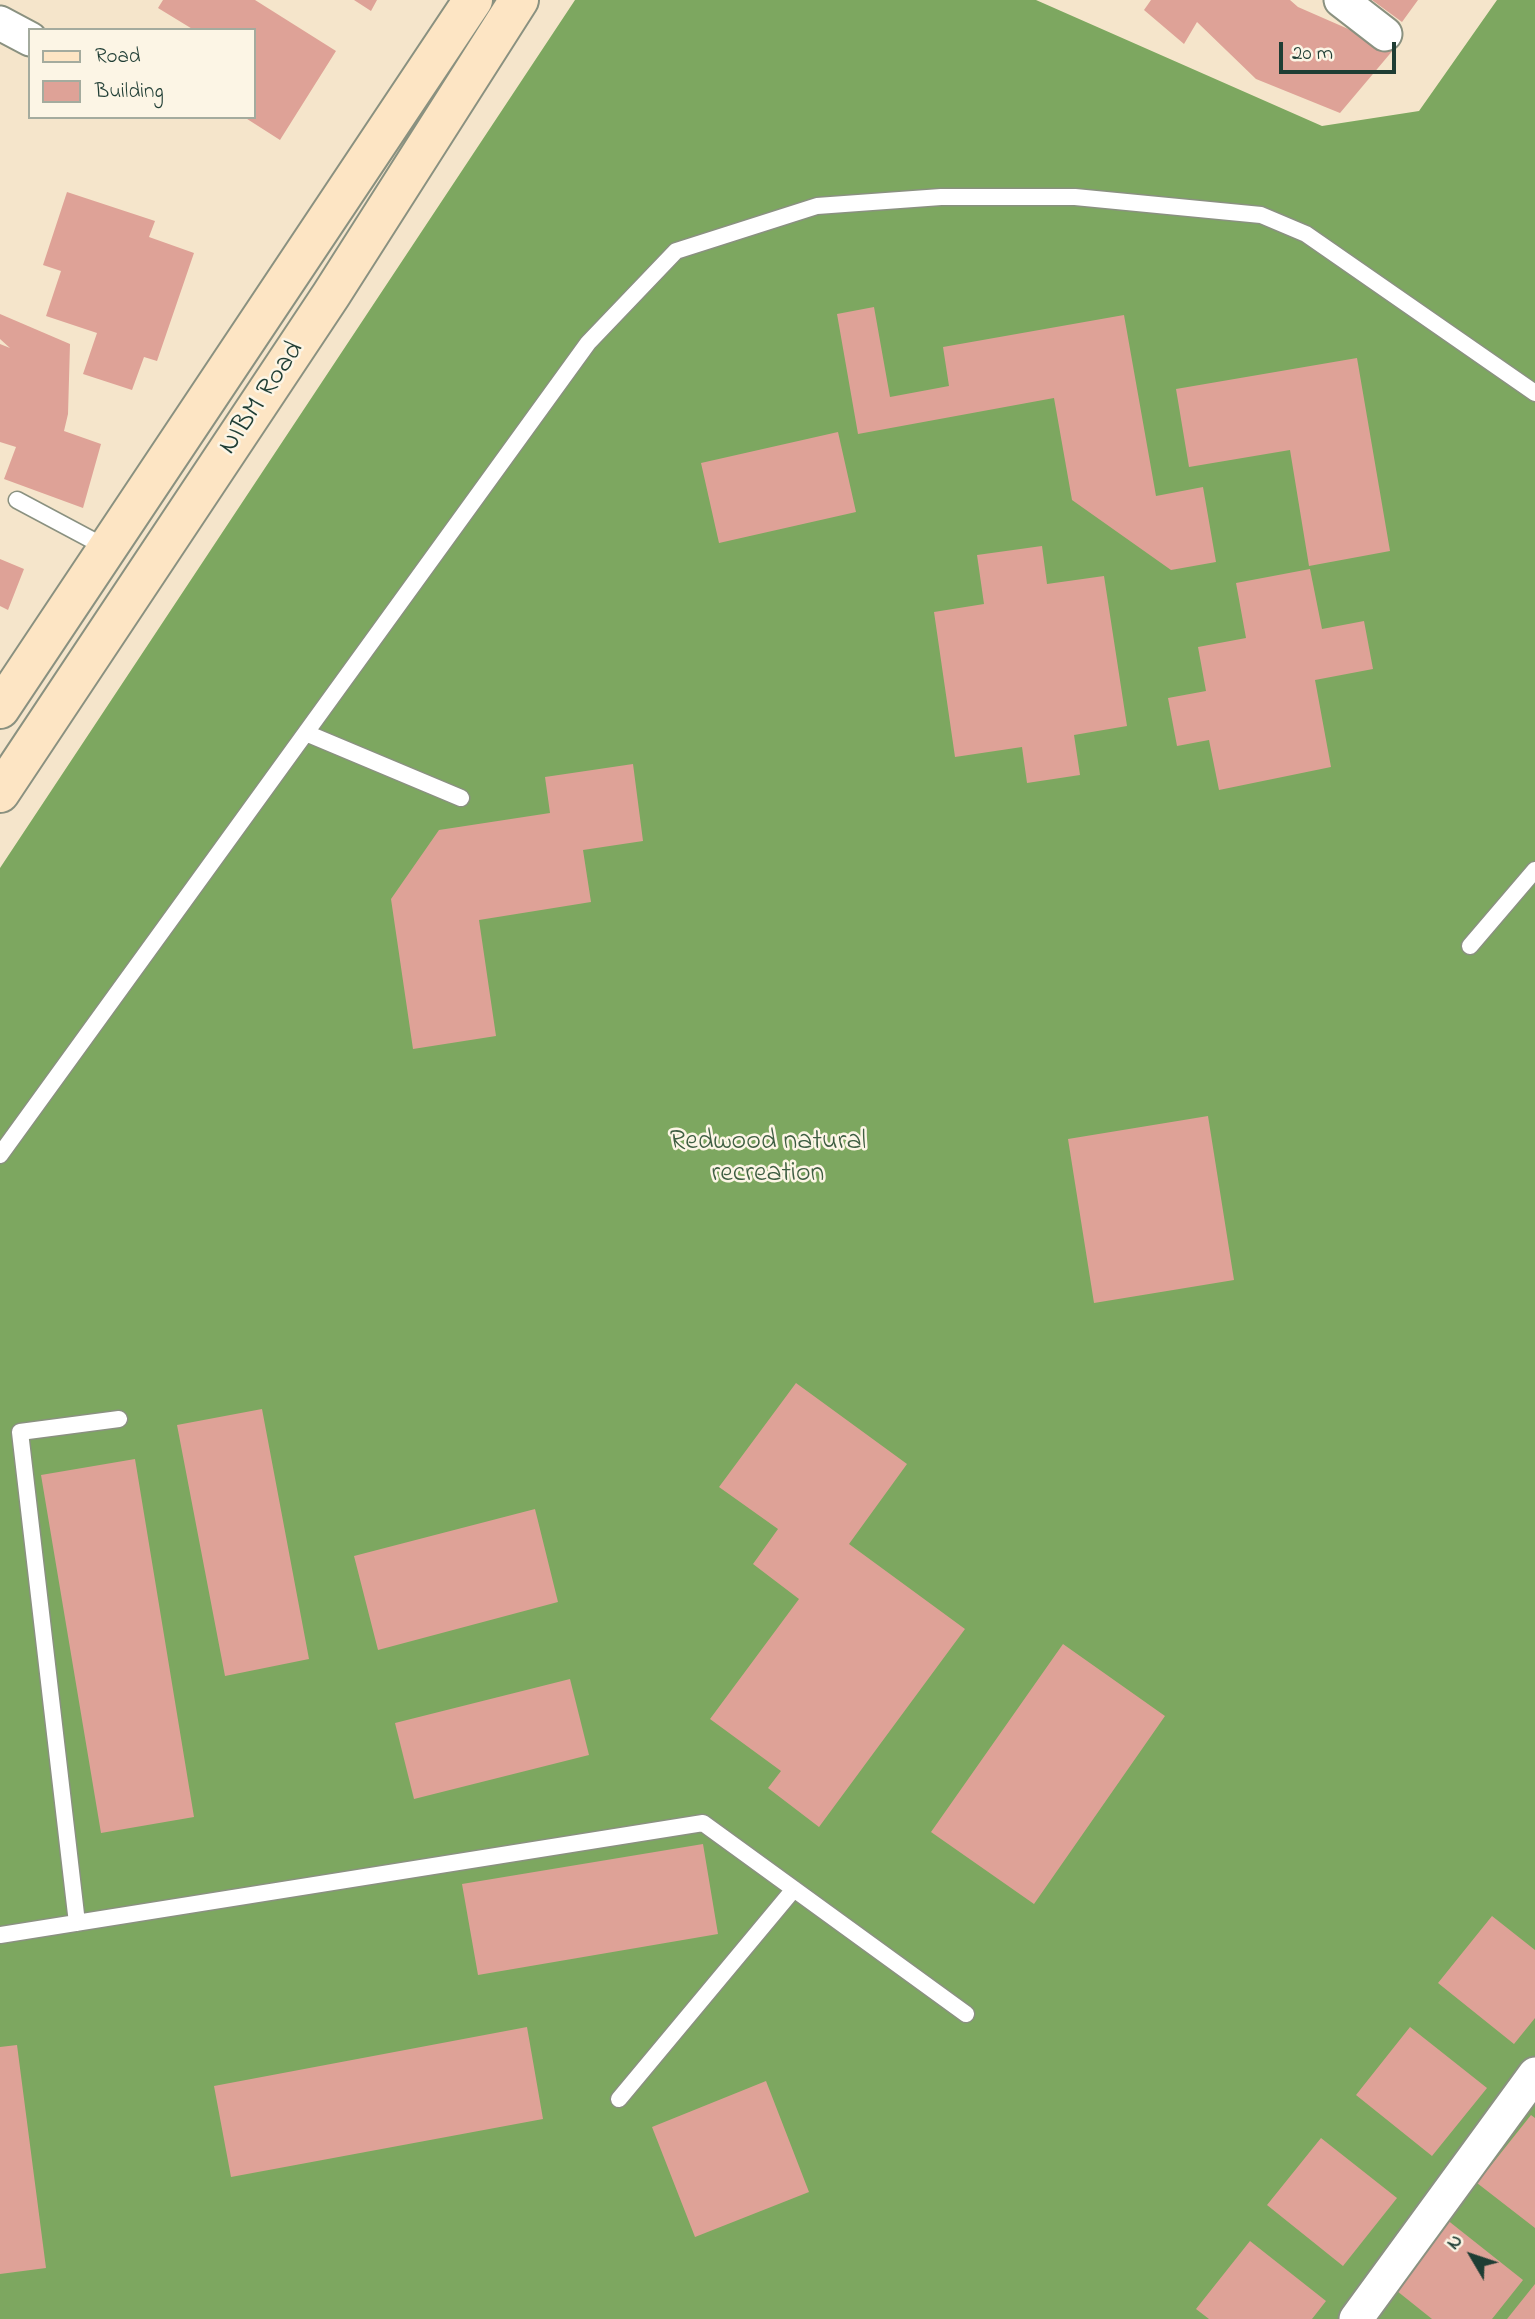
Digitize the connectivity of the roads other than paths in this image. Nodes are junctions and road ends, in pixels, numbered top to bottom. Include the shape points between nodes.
1 (473, 0) edge
2 (519, 0) edge
3 (1341, 0) edge
4 (0, 23) edge
5 (1385, 34) dead end
6 (28, 38) edge
7 (1535, 393) edge
8 (17, 500) dead end
9 (107, 548) junction
10 (0, 709) edge
11 (306, 733) junction
12 (0, 793) edge
13 (461, 798) dead end
14 (1535, 870) edge
15 (1470, 946) dead end
16 (0, 1155) edge
17 (119, 1419) dead end
18 (794, 1889) junction
19 (77, 1923) junction
20 (0, 1935) edge
21 (966, 2014) dead end
22 (1535, 2074) edge
23 (619, 2099) dead end
24 (1356, 2319) edge

1 - 9 street, NIBM Road
2 - 12 street, NIBM Road via 331,295
3 - 5 street
4 - 6 street
7 - 11 lane via 1306,234 1261,215 1075,197 941,197 817,206 676,251 587,343
8 - 9 lane
9 - 10 street, NIBM Road
11 - 13 lane
11 - 16 lane
14 - 15 lane
17 - 19 lane via 20,1432
18 - 19 lane via 703,1823
18 - 21 lane
18 - 23 lane
19 - 20 lane
22 - 24 street

